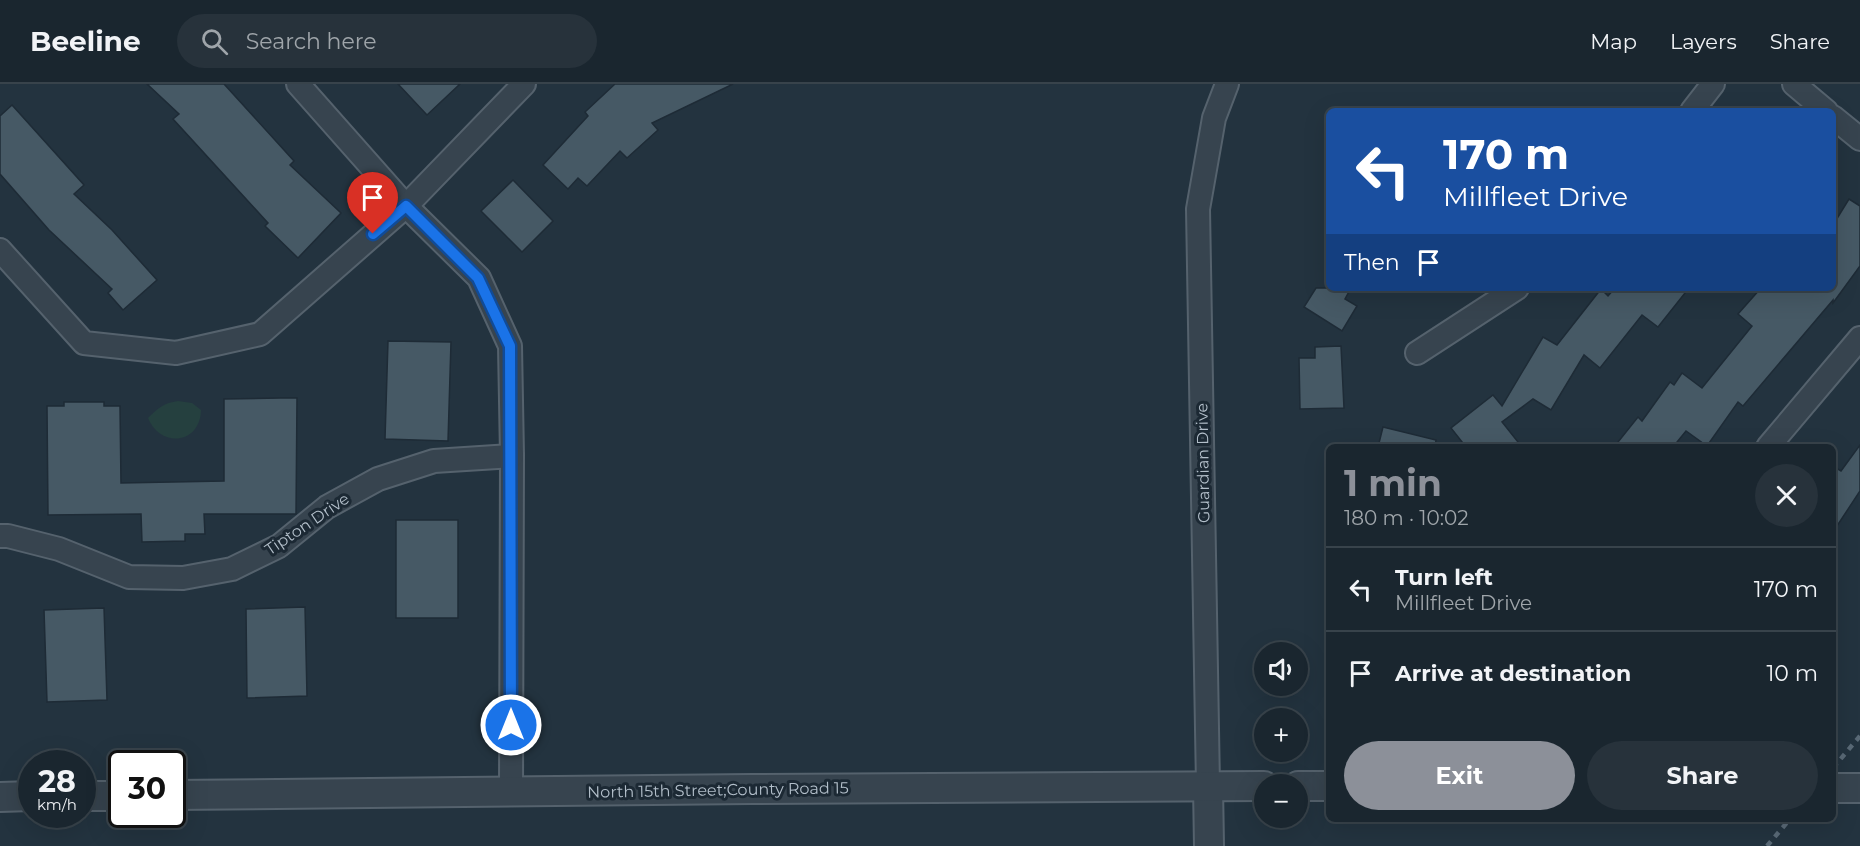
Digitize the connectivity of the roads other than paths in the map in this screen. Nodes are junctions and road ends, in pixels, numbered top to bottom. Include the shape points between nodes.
1 (298, 84) edge
2 (524, 84) edge
3 (1227, 84) edge
4 (1713, 84) edge
5 (1794, 84) edge
6 (1694, 108) edge
7 (1822, 108) edge
8 (1836, 119) edge
9 (1860, 139) edge
10 (406, 206) junction
11 (0, 250) edge
12 (1512, 291) edge
13 (1860, 338) edge
14 (1417, 352) dead end
15 (1771, 444) edge
16 (512, 456) junction
17 (0, 536) edge
18 (1208, 786) junction
19 (1254, 786) edge
20 (1308, 786) edge
21 (1326, 786) edge
22 (1836, 788) edge
23 (1860, 788) edge
24 (511, 793) junction
25 (186, 795) edge
26 (18, 796) edge
27 (0, 797) edge
28 (1209, 846) edge

1 - 10 street
2 - 10 street
3 - 18 street, Guardian Drive via 1214,118 1198,209
4 - 6 street
5 - 7 street
8 - 9 street
10 - 11 street via 260,334 176,352 84,343
10 - 16 street via 478,278 510,346
12 - 14 street
13 - 15 street
16 - 17 street, Tipton Drive via 434,461 378,479 327,507 279,546 232,569 183,578 129,577 59,549
16 - 24 street
18 - 19 street, North 15th Street;County Road 15
18 - 24 street, North 15th Street;County Road 15
18 - 28 street, Guardian Drive
20 - 21 street
22 - 23 street
24 - 25 street, North 15th Street;County Road 15
26 - 27 street

